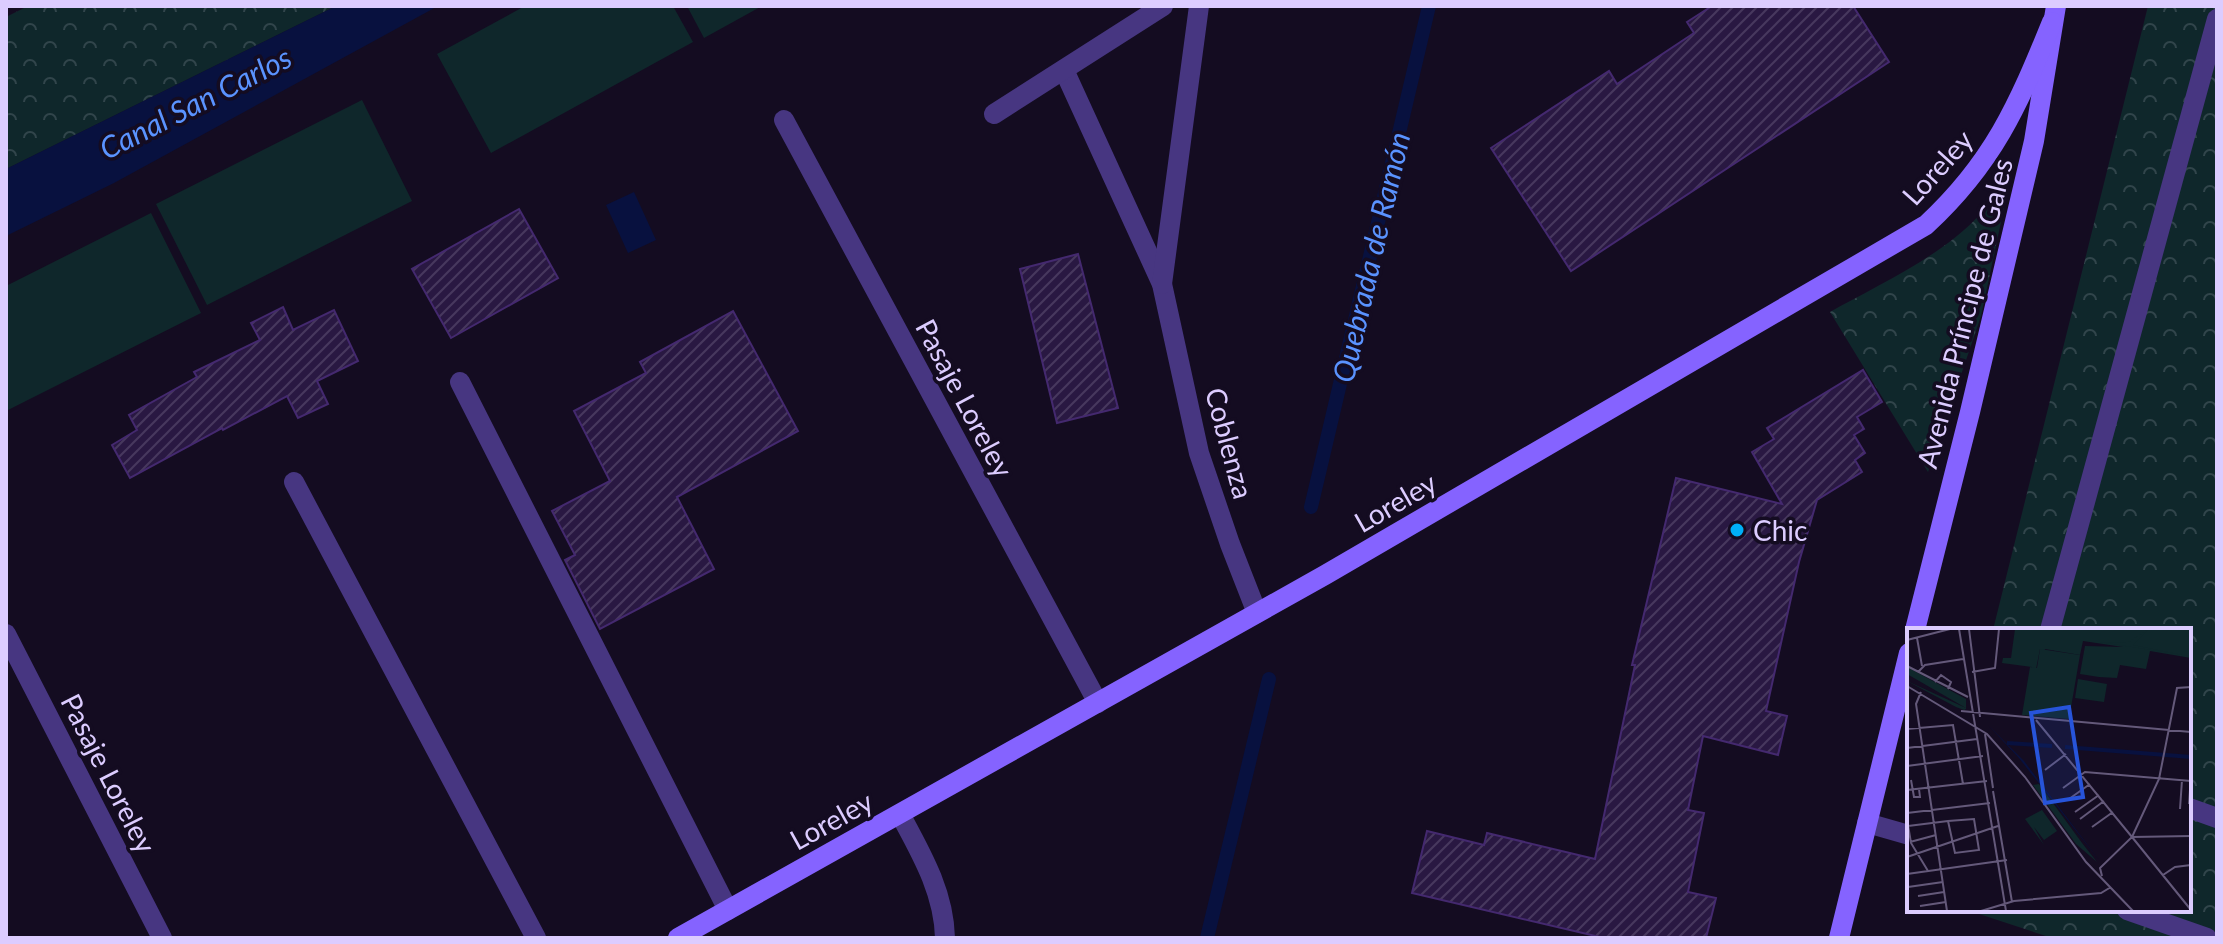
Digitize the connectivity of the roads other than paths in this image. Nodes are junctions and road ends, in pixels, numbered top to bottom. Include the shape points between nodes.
1 (1163, 6) edge
2 (1199, 6) edge
3 (2054, 14) edge
4 (2217, 19) edge
5 (1064, 70) junction
6 (994, 114) dead end
7 (784, 120) dead end
8 (1162, 284) junction
9 (460, 382) dead end
10 (294, 482) dead end
11 (1262, 610) junction
12 (1916, 628) edge
13 (2051, 628) edge
14 (6, 634) edge
15 (1907, 670) edge
16 (1098, 703) junction
17 (1902, 712) edge
18 (2191, 809) edge
19 (900, 814) junction
20 (2217, 818) edge
21 (1867, 823) junction
22 (1907, 834) edge
23 (728, 910) junction
24 (2133, 912) edge
25 (162, 938) edge
26 (536, 938) edge
27 (678, 938) edge
28 (945, 938) edge
29 (1839, 938) edge
30 (2207, 938) edge

1 - 5 street
2 - 8 street, Coblenza
3 - 11 main road, Loreley via 2029,80 1996,144 1968,183 1926,225
3 - 12 main road, Avenida Príncipe de Gales via 2034,141
4 - 13 street
5 - 6 street
5 - 8 street, Coblenza
7 - 16 street, Pasaje Loreley
8 - 11 street, Coblenza via 1199,453 1230,544
9 - 23 street
10 - 26 street
11 - 16 main road, Loreley
14 - 25 street, Pasaje Loreley
15 - 17 main road
16 - 19 main road, Loreley
17 - 21 main road
18 - 20 street
19 - 23 main road, Loreley
19 - 28 street via 932,877
21 - 22 street
21 - 29 main road
23 - 27 main road, Loreley
24 - 30 street

